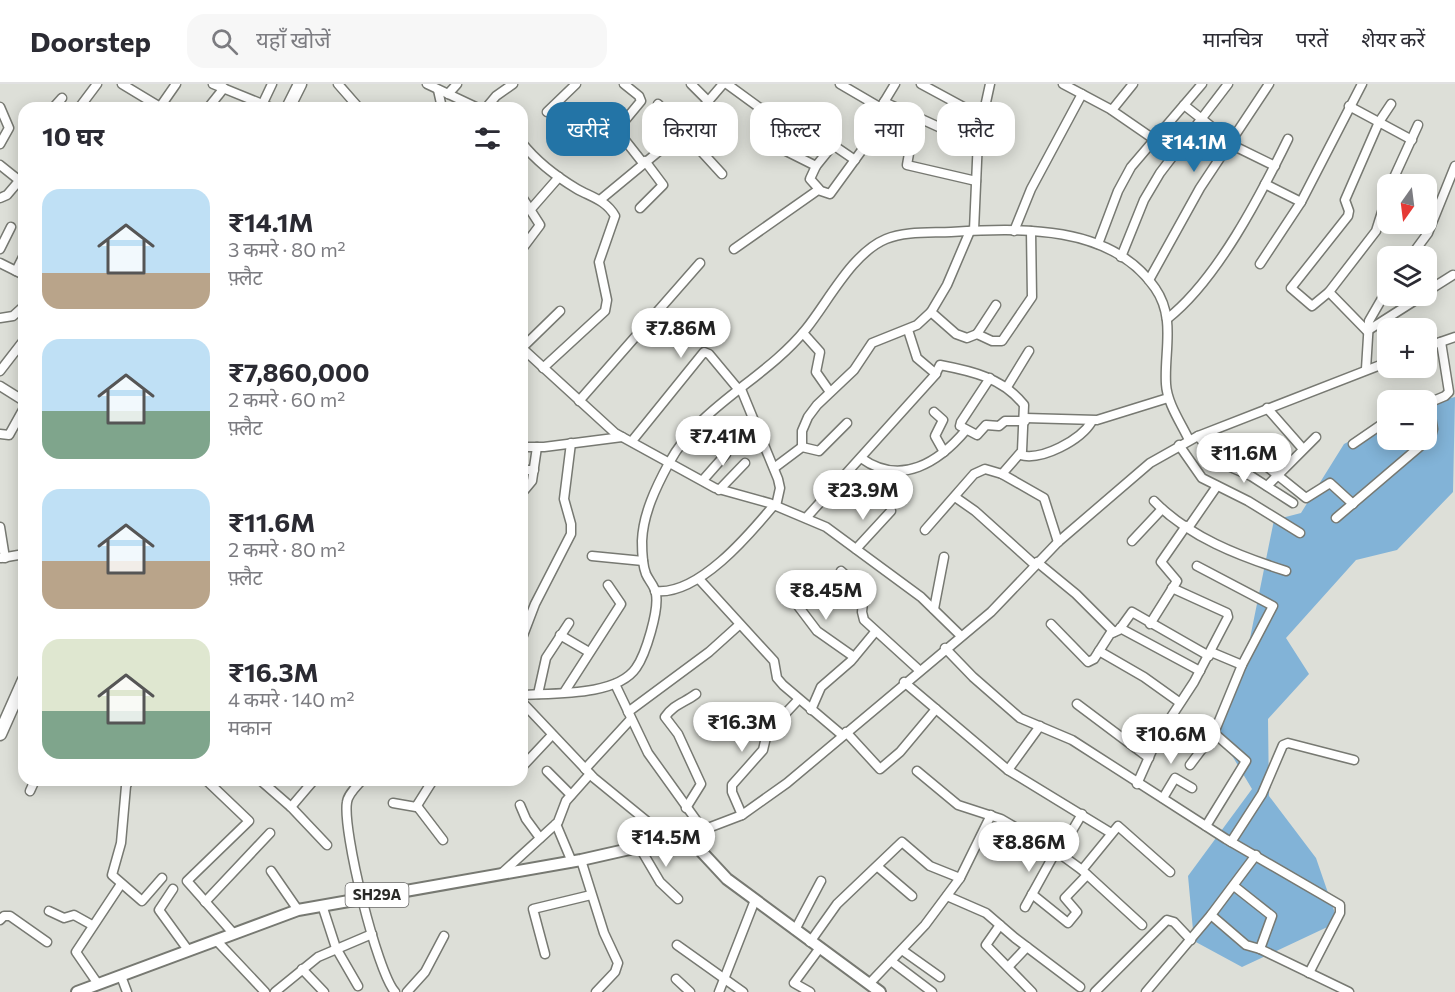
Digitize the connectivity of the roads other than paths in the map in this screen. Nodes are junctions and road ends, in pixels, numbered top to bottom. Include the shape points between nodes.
1 (97, 84) edge
2 (122, 84) edge
3 (176, 84) edge
4 (213, 84) edge
5 (272, 84) edge
6 (300, 84) edge
7 (338, 84) edge
8 (427, 84) edge
9 (457, 84) edge
10 (513, 84) edge
11 (576, 84) edge
12 (624, 84) edge
13 (691, 84) edge
14 (723, 84) edge
15 (727, 84) edge
16 (840, 84) edge
17 (895, 84) edge
18 (921, 84) edge
19 (990, 84) edge
20 (1063, 84) edge
21 (1133, 84) edge
22 (1202, 84) edge
23 (1228, 84) edge
24 (1269, 84) edge
25 (1362, 84) edge
26 (134, 87) edge
27 (224, 88) junction
28 (438, 90) junction
29 (448, 94) junction
30 (1082, 94) junction
31 (62, 98) dead end
32 (708, 101) joint
33 (58, 102) edge
34 (84, 102) edge
35 (154, 102) edge
36 (164, 102) edge
37 (213, 102) edge
38 (260, 102) edge
39 (263, 102) edge
40 (291, 102) edge
41 (354, 102) edge
42 (441, 102) edge
43 (465, 102) edge
44 (491, 102) edge
45 (557, 102) edge
46 (752, 102) edge
47 (876, 102) edge
48 (884, 102) edge
49 (954, 102) edge
50 (986, 102) edge
51 (1391, 104) dead end
52 (1184, 105) junction
53 (1349, 106) junction
54 (0, 107) edge
55 (1112, 110) junction
56 (1201, 119) junction
57 (1378, 122) junction
58 (1418, 125) dead end
59 (1288, 139) dead end
60 (1155, 140) junction
61 (1412, 140) junction
62 (1231, 143) junction
63 (0, 144) edge
64 (528, 150) edge
65 (842, 151) edge
66 (651, 156) edge
67 (707, 156) edge
68 (796, 156) edge
69 (824, 156) edge
70 (858, 156) edge
71 (909, 156) edge
72 (977, 156) edge
73 (855, 160) junction
74 (644, 162) junction
75 (0, 165) edge
76 (816, 166) junction
77 (1275, 166) junction
78 (1455, 166) edge
79 (722, 174) dead end
80 (1396, 174) edge
81 (18, 175) edge
82 (559, 177) junction
83 (976, 181) junction
84 (18, 183) edge
85 (1265, 184) junction
86 (819, 189) junction
87 (0, 198) edge
88 (600, 200) junction
89 (1300, 202) junction
90 (528, 205) edge
91 (640, 207) dead end
92 (531, 209) junction
93 (11, 227) dead end
94 (1377, 228) edge
95 (972, 231) junction
96 (1014, 231) junction
97 (1030, 231) junction
98 (528, 241) edge
99 (1098, 244) junction
100 (1418, 246) edge
101 (0, 249) edge
102 (734, 249) dead end
103 (1121, 256) junction
104 (0, 263) edge
105 (700, 263) dead end
106 (1260, 264) dead end
107 (18, 272) edge
108 (1453, 275) dead end
109 (1149, 280) junction
110 (1437, 285) edge
111 (1329, 292) junction
112 (1377, 304) edge
113 (996, 305) dead end
114 (1406, 306) edge
115 (560, 311) dead end
116 (18, 312) edge
117 (931, 312) junction
118 (1, 319) edge
119 (1167, 320) junction
120 (908, 330) junction
121 (1367, 331) junction
122 (803, 333) junction
123 (977, 334) junction
124 (1455, 337) edge
125 (528, 342) edge
126 (1442, 342) junction
127 (1437, 344) edge
128 (18, 348) edge
129 (1029, 351) dead end
130 (528, 354) edge
131 (1377, 366) edge
132 (543, 368) junction
133 (1366, 369) junction
134 (0, 371) edge
135 (936, 374) junction
136 (990, 378) junction
137 (0, 386) edge
138 (1007, 387) junction
139 (740, 389) junction
140 (830, 392) junction
141 (18, 397) edge
142 (1168, 398) junction
143 (1437, 399) edge
144 (579, 401) junction
145 (1267, 408) junction
146 (934, 412) dead end
147 (18, 419) edge
148 (1025, 419) junction
149 (1092, 421) junction
150 (847, 423) dead end
151 (1377, 428) edge
152 (966, 430) junction
153 (0, 434) edge
154 (622, 437) junction
155 (1316, 437) dead end
156 (1194, 438) junction
157 (632, 441) junction
158 (572, 443) junction
159 (1353, 444) dead end
160 (1179, 445) junction
161 (528, 447) edge
162 (537, 447) junction
163 (802, 447) junction
164 (1304, 449) junction
165 (1416, 450) edge
166 (945, 452) junction
167 (726, 454) dead end
168 (1020, 455) junction
169 (861, 458) junction
170 (670, 461) junction
171 (745, 463) dead end
172 (1265, 465) dead end
173 (774, 468) junction
174 (528, 470) edge
175 (534, 470) junction
176 (1002, 474) junction
177 (1276, 474) junction
178 (703, 480) junction
179 (528, 486) edge
180 (1217, 486) junction
181 (1267, 486) junction
182 (719, 490) junction
183 (955, 497) junction
184 (1154, 501) dead end
185 (1293, 503) dead end
186 (1353, 504) junction
187 (775, 505) junction
188 (1162, 509) junction
189 (891, 511) dead end
190 (806, 518) junction
191 (1336, 519) dead end
192 (0, 526) edge
193 (1187, 527) junction
194 (925, 530) dead end
195 (1300, 533) dead end
196 (1132, 541) dead end
197 (1058, 542) junction
198 (856, 549) junction
199 (18, 555) edge
200 (592, 556) dead end
201 (944, 557) dead end
202 (2, 558) edge
203 (643, 561) junction
204 (1036, 564) junction
205 (1197, 566) dead end
206 (841, 571) dead end
207 (1286, 571) dead end
208 (699, 579) junction
209 (608, 585) dead end
210 (1172, 588) junction
211 (655, 591) junction
212 (789, 594) dead end
213 (934, 609) junction
214 (528, 623) edge
215 (569, 623) dead end
216 (1051, 624) dead end
217 (1150, 624) junction
218 (739, 625) junction
219 (1117, 630) junction
220 (875, 632) junction
221 (560, 635) junction
222 (960, 635) junction
223 (945, 648) junction
224 (1098, 651) junction
225 (589, 652) junction
226 (1210, 654) junction
227 (854, 657) junction
228 (1242, 665) junction
229 (919, 670) junction
230 (1200, 670) junction
231 (904, 682) junction
232 (615, 684) junction
233 (565, 692) junction
234 (538, 694) junction
235 (696, 694) dead end
236 (528, 695) edge
237 (798, 700) junction
238 (18, 702) edge
239 (1179, 702) junction
240 (1077, 704) dead end
241 (528, 709) edge
242 (936, 709) junction
243 (735, 710) dead end
244 (811, 710) junction
245 (629, 715) junction
246 (1040, 726) junction
247 (1163, 728) junction
248 (844, 733) junction
249 (1214, 733) junction
250 (0, 734) edge
251 (552, 735) junction
252 (766, 737) junction
253 (1202, 749) junction
254 (1149, 758) junction
255 (1354, 760) dead end
256 (528, 761) edge
257 (1190, 765) dead end
258 (1008, 770) junction
259 (547, 771) dead end
260 (587, 771) junction
261 (917, 771) dead end
262 (1137, 784) junction
263 (32, 786) edge
264 (126, 786) edge
265 (213, 786) edge
266 (268, 786) edge
267 (309, 786) edge
268 (357, 786) edge
269 (429, 786) edge
270 (1192, 788) dead end
271 (30, 791) dead end
272 (571, 795) junction
273 (1163, 798) junction
274 (393, 803) dead end
275 (520, 805) dead end
276 (417, 806) junction
277 (291, 807) junction
278 (686, 808) junction
279 (1082, 814) junction
280 (742, 815) junction
281 (991, 815) junction
282 (556, 824) junction
283 (1206, 826) junction
284 (704, 831) junction
285 (270, 833) dead end
286 (1111, 833) junction
287 (687, 836) junction
288 (540, 838) junction
289 (1226, 839) junction
290 (443, 840) dead end
291 (670, 840) junction
292 (327, 845) dead end
293 (640, 848) junction
294 (1058, 852) junction
295 (1256, 855) junction
296 (577, 861) junction
297 (878, 867) junction
298 (271, 871) dead end
299 (1084, 872) junction
300 (1170, 872) dead end
301 (502, 873) junction
302 (162, 878) dead end
303 (960, 878) junction
304 (821, 881) dead end
305 (121, 884) junction
306 (1234, 886) junction
307 (173, 889) dead end
308 (1032, 894) junction
309 (591, 895) junction
310 (912, 896) dead end
311 (947, 896) junction
312 (363, 897) junction
313 (678, 899) dead end
314 (755, 900) junction
315 (205, 902) junction
316 (322, 905) junction
317 (1025, 907) dead end
318 (298, 910) junction
319 (49, 911) dead end
320 (1211, 915) junction
321 (0, 919) edge
322 (92, 925) junction
323 (1000, 925) junction
324 (1142, 925) dead end
325 (795, 930) junction
326 (233, 933) junction
327 (372, 934) junction
328 (444, 936) dead end
329 (216, 940) junction
330 (1191, 940) junction
331 (47, 942) dead end
332 (810, 942) junction
333 (677, 945) dead end
334 (1026, 947) junction
335 (336, 948) junction
336 (819, 949) junction
337 (1260, 949) junction
338 (188, 950) junction
339 (902, 950) junction
340 (545, 954) dead end
341 (891, 961) junction
342 (1009, 966) junction
343 (302, 969) junction
344 (1309, 973) junction
345 (121, 976) junction
346 (940, 977) dead end
347 (676, 979) dead end
348 (725, 981) junction
349 (98, 984) junction
350 (358, 986) dead end
351 (1080, 987) dead end
352 (875, 989) edge
353 (77, 992) edge
354 (127, 992) edge
355 (265, 992) edge
356 (275, 992) edge
357 (323, 992) edge
358 (395, 992) edge
359 (407, 992) edge
360 (596, 992) edge
361 (690, 992) edge
362 (719, 992) edge
363 (743, 992) edge
364 (810, 992) edge
365 (932, 992) edge
366 (1032, 992) edge
367 (1095, 992) edge
368 (1146, 992) edge
369 (1348, 992) edge

1 - 34 street
2 - 26 street
3 - 36 street
4 - 27 street
5 - 39 street
6 - 40 highway
7 - 41 street
8 - 28 street
9 - 29 street
10 - 44 street
11 - 45 street
12 - 74 street via 641,101 617,130
13 - 32 street
14 - 32 street
15 - 46 street
16 - 47 street
17 - 48 street
18 - 49 street
19 - 50 street
20 - 30 street
21 - 55 street
22 - 52 street
23 - 56 street
24 - 62 street
25 - 53 street
26 - 35 street
27 - 37 street
27 - 38 street
28 - 29 street
28 - 42 street
29 - 43 street
30 - 55 street
30 - 96 street via 1031,189
31 - 33 street
51 - 57 street
52 - 56 street
52 - 60 street
53 - 57 street
53 - 89 street
54 - 63 street via 9,128
55 - 60 street
56 - 62 street
56 - 103 street via 1151,188
57 - 61 street
57 - 111 street via 1344,200 1347,216 1292,288 1312,306
58 - 61 street
59 - 77 street
60 - 99 street via 1124,179
61 - 80 street
62 - 77 street
62 - 109 street via 1195,197
64 - 82 street
65 - 73 street
66 - 74 street
67 - 79 street
68 - 76 street
69 - 76 street
70 - 73 street
71 - 83 street via 907,165
72 - 83 street
73 - 86 street via 830,194
74 - 88 street
74 - 91 street via 663,185
75 - 81 street
76 - 86 street via 810,179
77 - 85 street
78 - 100 street via 1434,220
82 - 88 street
82 - 92 street
83 - 95 street
84 - 87 street
85 - 89 street
85 - 119 street via 1208,277
86 - 102 street
88 - 132 street via 615,218 599,262 606,310
89 - 106 street
90 - 92 street
92 - 98 street via 540,225
93 - 101 street
94 - 111 street
95 - 96 street
95 - 117 street
95 - 122 street via 911,234 879,243 849,272
96 - 97 street
97 - 99 street
97 - 123 street via 1033,291 1028,306 1002,341
99 - 103 street
103 - 109 street
104 - 107 street
105 - 144 street
108 - 110 street
109 - 119 street via 1162,298
111 - 121 street
112 - 121 street
113 - 123 street
114 - 121 street
115 - 125 street
116 - 118 street
117 - 120 street
117 - 123 street via 959,337
119 - 142 street
120 - 135 street via 916,358
120 - 140 street via 875,341 850,375
121 - 133 street
122 - 139 street
122 - 140 street via 820,352 816,372
124 - 126 street
126 - 127 street
126 - 143 street via 1449,392
128 - 134 street
129 - 138 street
130 - 132 street
131 - 133 street
132 - 144 street
133 - 145 street
135 - 136 street via 940,364
135 - 169 street
136 - 138 street
136 - 152 street via 960,423
137 - 141 street
138 - 148 street via 1024,405
139 - 157 street via 704,352
139 - 170 street via 702,420
139 - 173 street
140 - 163 street via 808,417 802,431
142 - 149 street
142 - 156 street
144 - 154 street
145 - 156 street
145 - 164 street
146 - 166 street via 943,420 935,436
147 - 153 street via 9,435
148 - 149 street
148 - 152 street via 986,425 977,435
148 - 168 street
149 - 168 street via 1084,431 1047,454 1033,458
150 - 163 street via 819,451
151 - 159 street
152 - 166 street
154 - 157 street
154 - 158 street
155 - 164 street
156 - 160 street
156 - 181 street via 1219,462
157 - 170 street
158 - 162 street
158 - 214 street via 564,499 571,534
160 - 180 street via 1198,475
160 - 197 street via 1126,481
161 - 162 street
162 - 175 street
163 - 173 street
164 - 177 street
165 - 186 street
166 - 169 street via 912,470 879,467
167 - 178 street
168 - 176 street
169 - 190 street
170 - 178 street
170 - 203 street via 647,512
171 - 182 street
172 - 177 street
173 - 187 street via 780,488
174 - 175 street
175 - 179 street
176 - 183 street via 977,471
176 - 197 street via 1044,498
177 - 181 street
177 - 186 street via 1306,498 1330,483
178 - 182 street
180 - 193 street
180 - 195 street
181 - 185 street
182 - 187 street
183 - 194 street
183 - 204 street
184 - 188 street
186 - 191 street
187 - 190 street
187 - 208 street
188 - 193 street
188 - 196 street
189 - 198 street
190 - 198 street via 835,532
192 - 202 street
193 - 207 street via 1243,556
193 - 210 street via 1161,562 1177,579
197 - 204 street
198 - 213 street
199 - 202 street
200 - 203 street
201 - 213 street
203 - 211 street
204 - 219 street
204 - 222 street via 991,612
205 - 228 street via 1273,605
206 - 220 street via 864,592 862,616
208 - 211 street via 671,591
208 - 218 street
209 - 225 street via 621,604
210 - 217 street
210 - 226 street via 1228,615
211 - 232 street via 644,654 629,677
212 - 227 street via 817,631
213 - 222 street
215 - 221 street
216 - 224 street via 1087,661 1092,661
217 - 219 street via 1132,612
217 - 226 street
218 - 237 street via 774,661 777,678
218 - 245 street
219 - 224 street
219 - 230 street
220 - 227 street
220 - 229 street
221 - 225 street
221 - 234 street via 546,658
222 - 223 street
223 - 229 street
223 - 246 street via 1016,715
224 - 239 street via 1137,672
225 - 233 street
226 - 228 street
226 - 230 street
227 - 244 street via 820,688
228 - 249 street
229 - 231 street
230 - 239 street
231 - 242 street
231 - 248 street
232 - 233 street
232 - 245 street
233 - 234 street
234 - 236 street
235 - 278 street via 677,703 665,717 678,734 701,784
237 - 244 street
237 - 252 street
238 - 250 highway
239 - 247 street
240 - 254 street
241 - 251 street
242 - 248 street via 900,752 880,769
242 - 258 street
243 - 252 street
244 - 248 street
245 - 260 street
245 - 278 street via 648,753
246 - 258 street
246 - 262 street via 1072,740
247 - 253 street
247 - 254 street
248 - 280 street via 787,783
249 - 253 street
249 - 283 street via 1246,760
251 - 256 street
251 - 260 street
252 - 280 street via 763,750 731,787
253 - 257 street
254 - 262 street
255 - 289 street via 1283,745 1262,794
258 - 279 street
259 - 272 street
260 - 272 street
260 - 291 street
261 - 281 street via 958,805
262 - 273 street
263 - 271 street
264 - 305 street via 121,843 112,874
265 - 315 street via 249,819 187,879
266 - 277 street
267 - 277 street
268 - 312 street via 348,798 346,818
269 - 276 street
270 - 273 street via 1175,778
272 - 282 street
273 - 283 street
274 - 276 street
275 - 288 street
276 - 290 street
277 - 292 street
278 - 284 street
279 - 286 street
279 - 294 street
280 - 284 street
281 - 294 street
281 - 303 street
282 - 288 street
282 - 296 street
283 - 289 street
284 - 287 street
285 - 315 street
286 - 299 street
286 - 300 street via 1120,827
287 - 291 main road, SH29A
287 - 314 main road via 710,862
288 - 301 street
289 - 295 street
291 - 293 main road, SH29A
293 - 296 main road, SH29A
293 - 313 street via 660,882
294 - 299 street
294 - 308 street
295 - 306 street
295 - 344 street via 1341,908
296 - 301 main road, SH29A
296 - 309 street
297 - 303 street via 903,842 930,866
297 - 310 street
297 - 332 street via 837,904
298 - 318 street
299 - 308 street via 1065,898 1077,912 1068,922
299 - 324 street
301 - 312 main road, SH29A
302 - 305 street via 142,901
303 - 311 street
304 - 325 street
305 - 322 street
306 - 320 street
306 - 337 street via 1272,916
307 - 338 street via 159,910
308 - 317 street
309 - 340 street via 532,910
309 - 360 street via 618,963 615,972
311 - 323 street via 982,909
311 - 339 street
312 - 316 main road, SH29A
312 - 327 street
314 - 325 main road
314 - 348 street
315 - 326 street
316 - 318 main road, SH29A
316 - 335 street
318 - 326 main road, SH29A
319 - 322 street via 64,918 74,915
320 - 330 street
320 - 337 street via 1246,945
321 - 331 street via 10,916
322 - 349 street via 76,955
323 - 334 street
323 - 342 street via 986,944
325 - 332 main road
326 - 329 main road, SH29A
327 - 335 street
327 - 358 street via 384,976
328 - 359 street via 425,972
329 - 338 main road, SH29A
329 - 355 street
330 - 367 street via 1167,920
330 - 368 street
332 - 336 main road
333 - 348 street
334 - 342 street
334 - 351 street
335 - 343 street
335 - 350 street
336 - 352 main road
336 - 364 street via 795,982
337 - 344 street
338 - 345 main road, SH29A
339 - 341 street
339 - 346 street
341 - 352 street
341 - 365 street
342 - 366 street
343 - 356 street
343 - 357 street
344 - 369 street
345 - 349 main road, SH29A
345 - 354 street
347 - 361 street
348 - 362 street
348 - 363 street
349 - 353 main road, SH29A

